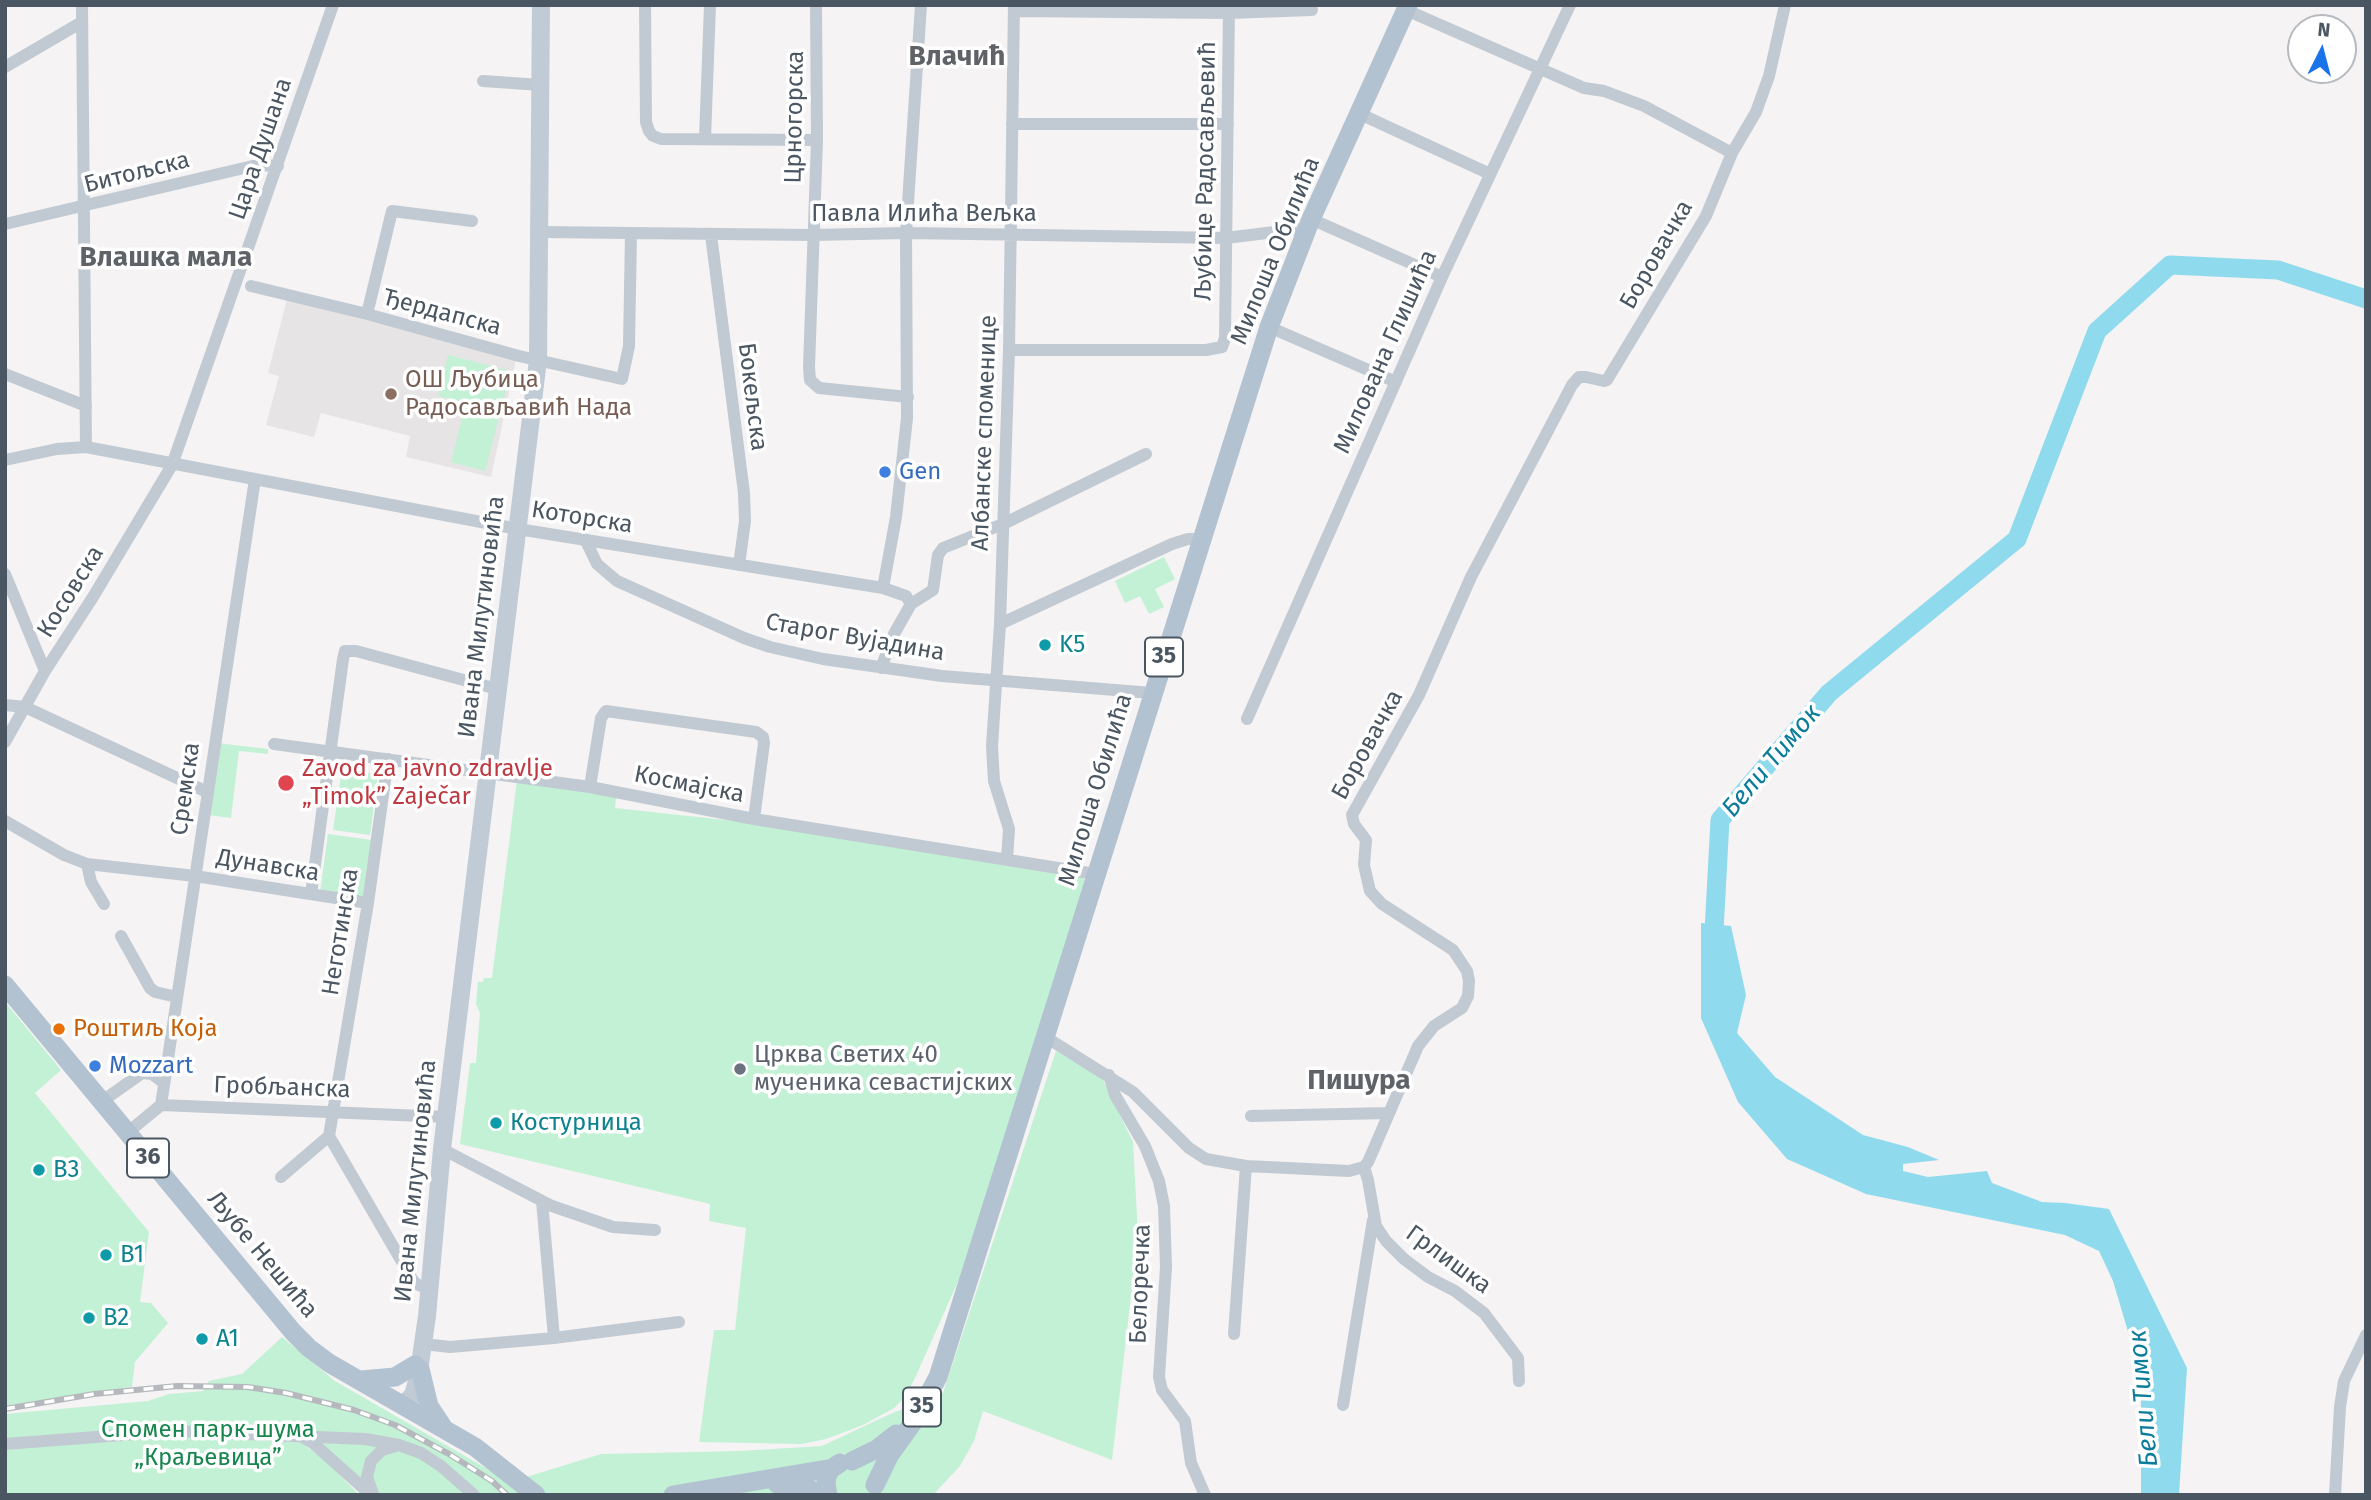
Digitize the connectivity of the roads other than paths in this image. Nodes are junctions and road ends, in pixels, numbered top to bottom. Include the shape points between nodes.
1 (82, 5) edge
2 (333, 5) edge
3 (541, 5) edge
4 (645, 5) edge
5 (710, 5) edge
6 (817, 5) edge
7 (921, 5) edge
8 (1570, 5) edge
9 (1785, 5) edge
10 (1014, 8) edge
11 (1407, 8) edge
12 (1229, 9) edge
13 (1312, 10) dead end
14 (82, 22) junction
15 (5, 66) edge
16 (1539, 70) junction
17 (482, 81) dead end
18 (541, 85) junction
19 (1360, 114) junction
20 (1012, 124) junction
21 (1228, 124) junction
22 (705, 138) junction
23 (817, 140) junction
24 (1732, 153) junction
25 (278, 166) junction
26 (1490, 174) junction
27 (85, 207) junction
28 (472, 221) dead end
29 (5, 224) edge
30 (1309, 224) junction
31 (541, 232) junction
32 (631, 233) junction
33 (906, 233) junction
34 (711, 235) junction
35 (813, 235) junction
36 (1010, 235) junction
37 (1226, 238) junction
38 (1442, 277) junction
39 (251, 286) dead end
40 (367, 314) junction
41 (1269, 327) junction
42 (1009, 351) junction
43 (538, 360) junction
44 (5, 374) edge
45 (1396, 383) junction
46 (908, 397) junction
47 (86, 406) junction
48 (86, 447) junction
49 (1146, 454) dead end
50 (5, 460) edge
51 (172, 464) junction
52 (255, 479) junction
53 (1003, 524) junction
54 (518, 529) junction
55 (585, 539) junction
56 (1201, 539) junction
57 (739, 565) junction
58 (5, 574) edge
59 (883, 588) junction
60 (911, 604) junction
61 (1000, 624) junction
62 (881, 668) junction
63 (45, 671) junction
64 (997, 680) junction
65 (497, 689) junction
66 (1152, 694) junction
67 (5, 705) edge
68 (25, 707) junction
69 (1247, 719) dead end
70 (5, 742) edge
71 (274, 744) dead end
72 (331, 751) junction
73 (388, 759) junction
74 (487, 772) junction
75 (590, 787) junction
76 (207, 792) junction
77 (754, 819) junction
78 (5, 821) edge
79 (1007, 859) junction
80 (87, 863) junction
81 (1095, 874) junction
82 (195, 876) junction
83 (311, 894) junction
84 (368, 903) junction
85 (104, 904) dead end
86 (121, 936) dead end
87 (5, 985) edge
88 (177, 997) junction
89 (1044, 1036) junction
90 (1108, 1075) junction
91 (164, 1083) junction
92 (101, 1102) junction
93 (161, 1105) junction
94 (332, 1111) junction
95 (1389, 1113) junction
96 (1251, 1116) dead end
97 (446, 1117) junction
98 (127, 1133) junction
99 (329, 1136) junction
100 (442, 1149) junction
101 (1246, 1166) junction
102 (1364, 1167) junction
103 (281, 1177) dead end
104 (542, 1201) junction
105 (1373, 1216) junction
106 (655, 1230) dead end
107 (429, 1289) junction
108 (679, 1322) dead end
109 (956, 1322) junction
110 (1234, 1334) dead end
111 (2366, 1335) edge
112 (554, 1338) junction
113 (420, 1359) junction
114 (359, 1380) junction
115 (1520, 1381) dead end
116 (401, 1404) junction
117 (1343, 1405) dead end
118 (443, 1428) junction
119 (295, 1435) junction
120 (5, 1444) edge
121 (399, 1445) junction
122 (852, 1461) junction
123 (833, 1468) junction
124 (744, 1483) junction
125 (874, 1490) edge
126 (372, 1495) edge
127 (474, 1495) edge
128 (536, 1495) edge
129 (673, 1495) edge
130 (826, 1495) edge
131 (1205, 1495) edge
132 (2335, 1495) edge

1 - 14 street
2 - 25 street, Цара Душана
3 - 18 street, Ивана Милутиновића
4 - 22 street via 649,131 661,139
5 - 22 street
6 - 23 street, Црногорска
7 - 33 street
8 - 16 street, Милована Глишића
9 - 24 street, Боровачка via 1769,76 1756,112
10 - 12 street
10 - 20 street, Албанске споменице
11 - 16 street
11 - 19 main road, Милоша Обилића / 35
12 - 13 street
12 - 21 street, Љубице Радосављевић
14 - 15 street
14 - 27 street
16 - 24 street via 1644,106
16 - 26 street, Милована Глишића
17 - 18 street
18 - 31 street, Ивана Милутиновића
19 - 26 street
19 - 30 main road, Милоша Обилића / 35
20 - 21 street
20 - 36 street, Албанске споменице
21 - 37 street, Љубице Радосављевић
22 - 23 street
23 - 35 street, Црногорска
24 - 95 street, Боровачка via 1706,216 1612,374 1604,381 1579,377 1572,385 1471,577 1419,695 1352,815 1366,841 1364,866 1370,891 1382,904 1453,950 1469,981 1462,1008 1434,1026 1418,1046
25 - 27 street, Битољска via 257,165
25 - 51 street, Цара Душана
26 - 38 street, Милована Глишића
27 - 29 street, Битољска
27 - 47 street
28 - 40 street via 393,210
30 - 37 street, Павла Илића Вељка
30 - 38 street
30 - 41 main road, Милоша Обилића / 35
31 - 32 street, Павла Илића Вељка
31 - 43 street, Ивана Милутиновића
32 - 34 street, Павла Илића Вељка
32 - 43 street, Ђердапска via 629,346 622,379
33 - 35 street, Павла Илића Вељка
33 - 36 street, Павла Илића Вељка
33 - 46 street
34 - 35 street, Павла Илића Вељка
34 - 57 street, Бокељска via 744,493
35 - 46 street, Црногорска via 810,380 819,388
36 - 37 street, Павла Илића Вељка
36 - 42 street, Албанске споменице
37 - 42 street, Љубице Радосављевић via 1222,347
38 - 45 street, Милована Глишића
39 - 40 street, Ђердапска
40 - 43 street, Ђердапска
41 - 45 street
41 - 56 main road, Милоша Обилића / 35
42 - 53 street, Албанске споменице
43 - 54 street, Ивана Милутиновића
44 - 47 street
45 - 69 street, Милована Глишића
46 - 59 street
47 - 48 street
48 - 50 street, Которска
48 - 51 street, Которска
49 - 53 street
51 - 52 street, Которска
51 - 63 street, Косовска
52 - 54 street, Которска
52 - 76 street, Сремска
53 - 60 street via 943,548 933,590
53 - 61 street, Албанске споменице
54 - 55 street, Которска
54 - 65 street, Ивана Милутиновића
55 - 57 street, Которска
55 - 62 street, Старог Вујадина via 591,556 609,576 744,638 786,651
56 - 61 street via 1172,544
56 - 66 main road, Милоша Обилића / 35
57 - 59 street, Которска
58 - 63 street
59 - 60 street, Которска via 906,596
60 - 62 street
61 - 64 street, Албанске споменице
62 - 64 street, Старог Вујадина
63 - 68 street, Косовска
64 - 66 street, Старог Вујадина
64 - 79 street, Албанске споменице via 992,767 1007,819
65 - 72 street, Неготинска via 356,650 345,651
65 - 74 street, Ивана Милутиновића
66 - 81 main road, Милоша Обилића / 35
67 - 68 street
68 - 70 street, Косовска
68 - 76 street
71 - 72 street, Космајска
72 - 73 street, Космајска
72 - 83 street, Неготинска
73 - 74 street, Космајска
73 - 84 street, Неготинска
74 - 75 street, Космајска
74 - 97 street, Ивана Милутиновића
75 - 77 street, Космајска
75 - 77 street via 601,718 610,710 757,732 764,743
76 - 82 street, Сремска
77 - 79 street, Космајска
78 - 80 street, Дунавска
79 - 81 street, Космајска
80 - 82 street, Дунавска
80 - 85 street via 91,882
81 - 89 main road, Милоша Обилића / 35
82 - 83 street, Дунавска
82 - 88 street, Сремска
83 - 84 street, Дунавска
84 - 94 street, Неготинска
86 - 88 street via 150,988
87 - 92 main road, Љубе Нешића / 36
88 - 91 street, Сремска
89 - 90 street
89 - 109 main road, Милоша Обилића / 35
90 - 101 street via 1133,1092 1200,1155
90 - 131 street, Белоречка via 1159,1181 1167,1267 1158,1377 1161,1390 1185,1421 1191,1462
91 - 92 street via 142,1073
91 - 93 street, Сремска
92 - 98 main road, Љубе Нешића / 36
93 - 94 street, Гробљанска
93 - 98 street
94 - 97 street, Гробљанска
94 - 99 street, Неготинска
95 - 96 street
95 - 102 street, Боровачка
97 - 100 street, Ивана Милутиновића
98 - 114 main road, Љубе Нешића / 36 via 293,1332 318,1355
99 - 103 street
99 - 107 street via 412,1279
100 - 104 street
100 - 107 street, Ивана Милутиновића
101 - 102 street via 1349,1171
101 - 110 street
102 - 105 street, Грлишка
104 - 106 street via 613,1227
104 - 112 street
105 - 115 street, Грлишка via 1386,1241 1404,1259 1485,1313 1518,1359
105 - 117 street
107 - 113 street, Ивана Милутиновића
108 - 112 street
109 - 122 main road, Милоша Обилића / 35 via 926,1390 901,1429 877,1449
109 - 125 main road, Милоша Обилића / 35 via 926,1402 889,1456
111 - 132 street via 2342,1394
112 - 113 street via 450,1347
113 - 114 main road via 395,1377
113 - 116 street, Ивана Милутиновића via 401,1386
113 - 118 main road via 429,1406
114 - 116 main road, Љубе Нешића / 36
116 - 118 main road, Љубе Нешића / 36
118 - 128 main road, Љубе Нешића / 36 via 487,1455
119 - 120 street via 174,1431
119 - 121 street
119 - 126 street via 313,1443
121 - 126 street via 382,1450 371,1461 367,1477
121 - 127 street via 432,1459
122 - 123 main road, 35
122 - 125 main road, 35 via 867,1468
123 - 124 main road, 35
123 - 130 main road, 35 via 826,1479
124 - 129 main road, 35
124 - 130 main road, 35 via 791,1484

